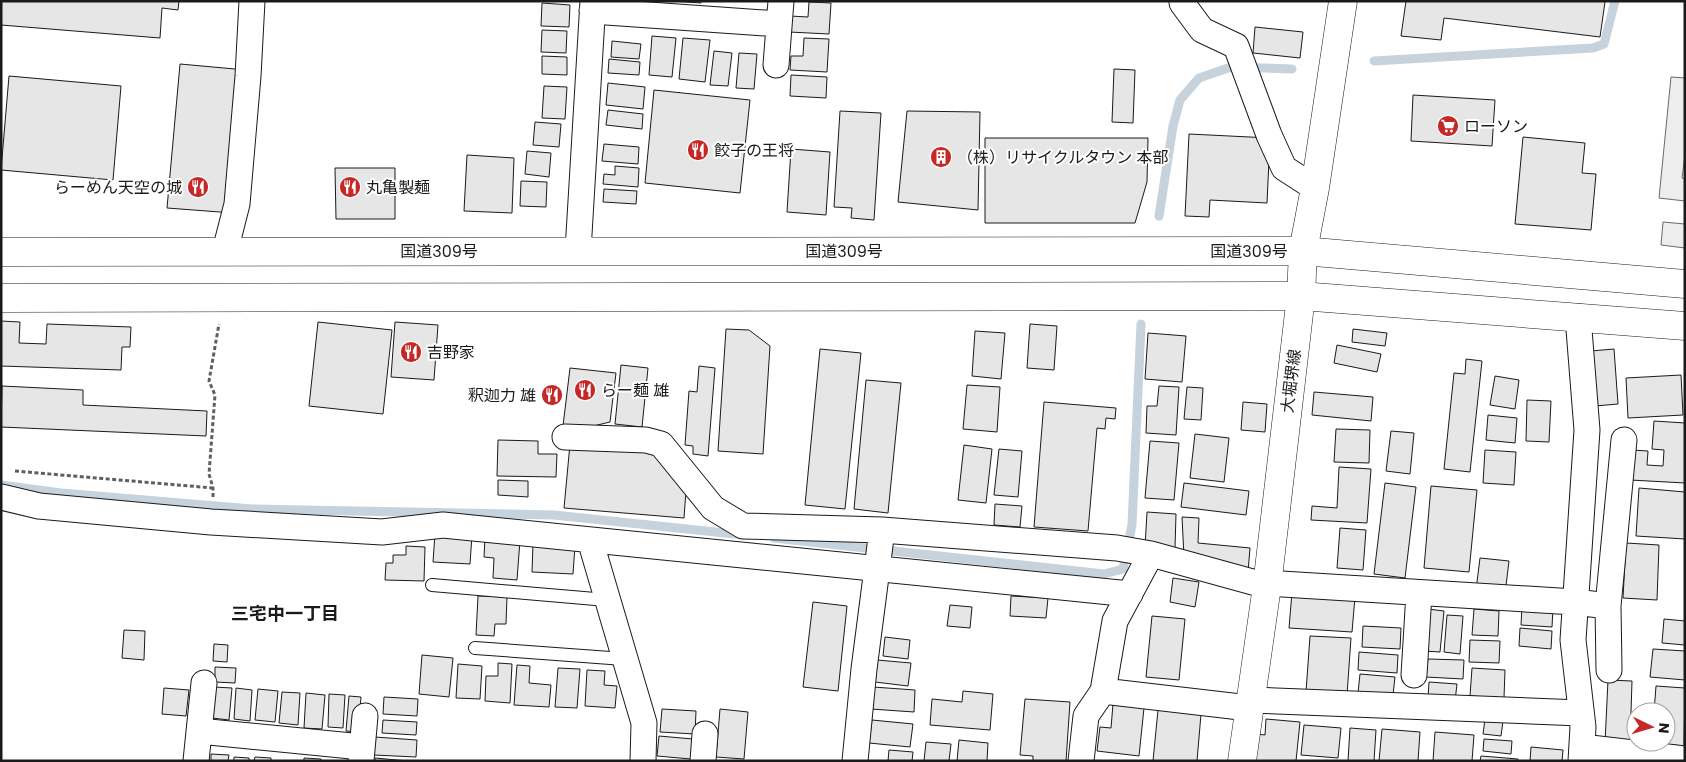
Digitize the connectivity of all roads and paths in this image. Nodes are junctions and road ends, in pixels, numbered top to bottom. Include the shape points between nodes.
1 (252, 1) edge
2 (1182, 1) edge
3 (1343, 1) edge
4 (593, 6) edge
5 (658, 8) edge
6 (780, 13) edge
7 (776, 65) dead end
8 (1315, 188) junction
9 (225, 251) junction
10 (578, 251) junction
11 (1304, 251) junction
12 (1, 252) edge
13 (1685, 284) edge
14 (1301, 296) junction
15 (1, 298) edge
16 (1578, 317) junction
17 (220, 318) dead end
18 (1685, 326) edge
19 (565, 437) dead end
20 (1624, 440) dead end
21 (11, 471) dead end
22 (1, 497) edge
23 (882, 531) junction
24 (590, 540) junction
25 (1148, 553) junction
26 (877, 568) junction
27 (1267, 584) junction
28 (432, 586) dead end
29 (1419, 593) junction
30 (1130, 594) junction
31 (607, 600) junction
32 (1575, 602) junction
33 (1608, 606) junction
34 (476, 648) dead end
35 (624, 659) junction
36 (1609, 670) dead end
37 (1414, 675) dead end
38 (204, 683) dead end
39 (1103, 691) junction
40 (1250, 704) junction
41 (1581, 713) junction
42 (365, 716) dead end
43 (199, 731) junction
44 (705, 734) dead end
45 (362, 754) edge
46 (1582, 754) edge
47 (1685, 759) edge
48 (196, 761) edge
49 (643, 761) edge
50 (703, 761) edge
51 (855, 761) edge
52 (1081, 761) edge
53 (1242, 761) edge

1 - 9 street via 237,204
2 - 8 street via 1202,30 1236,46 1284,168
3 - 8 main road, 大堀堺線
4 - 5 street
4 - 10 street
5 - 6 street
6 - 7 street
8 - 11 main road, 大堀堺線
9 - 10 main road, 国道309号
9 - 12 main road, 国道309号
10 - 11 main road, 国道309号
11 - 13 main road, 国道309号
11 - 14 main road, 大堀堺線
14 - 15 main road
14 - 16 main road
14 - 27 main road, 大堀堺線
16 - 18 main road
16 - 32 street via 1587,430
17 - 21 path via 209,381 215,395 209,474 213,489
19 - 23 street via 646,440 661,444 713,508 743,526
20 - 33 street
22 - 24 street via 39,506 211,522 382,532 443,525
23 - 25 street
23 - 26 street
24 - 26 street
24 - 31 street
25 - 27 street
25 - 30 street
26 - 30 street
26 - 51 street
27 - 29 street
27 - 40 main road, 大堀堺線
28 - 31 lane
29 - 32 street
29 - 37 street
30 - 39 street via 1115,621
31 - 35 street
32 - 33 street
32 - 41 street via 1573,640
33 - 36 street
34 - 35 lane
35 - 49 street via 644,723
38 - 43 street
39 - 40 street
39 - 52 street via 1086,716
40 - 41 street
40 - 53 main road, 大堀堺線
41 - 46 street
42 - 45 street
43 - 45 street
43 - 48 street
44 - 50 street
46 - 47 street

